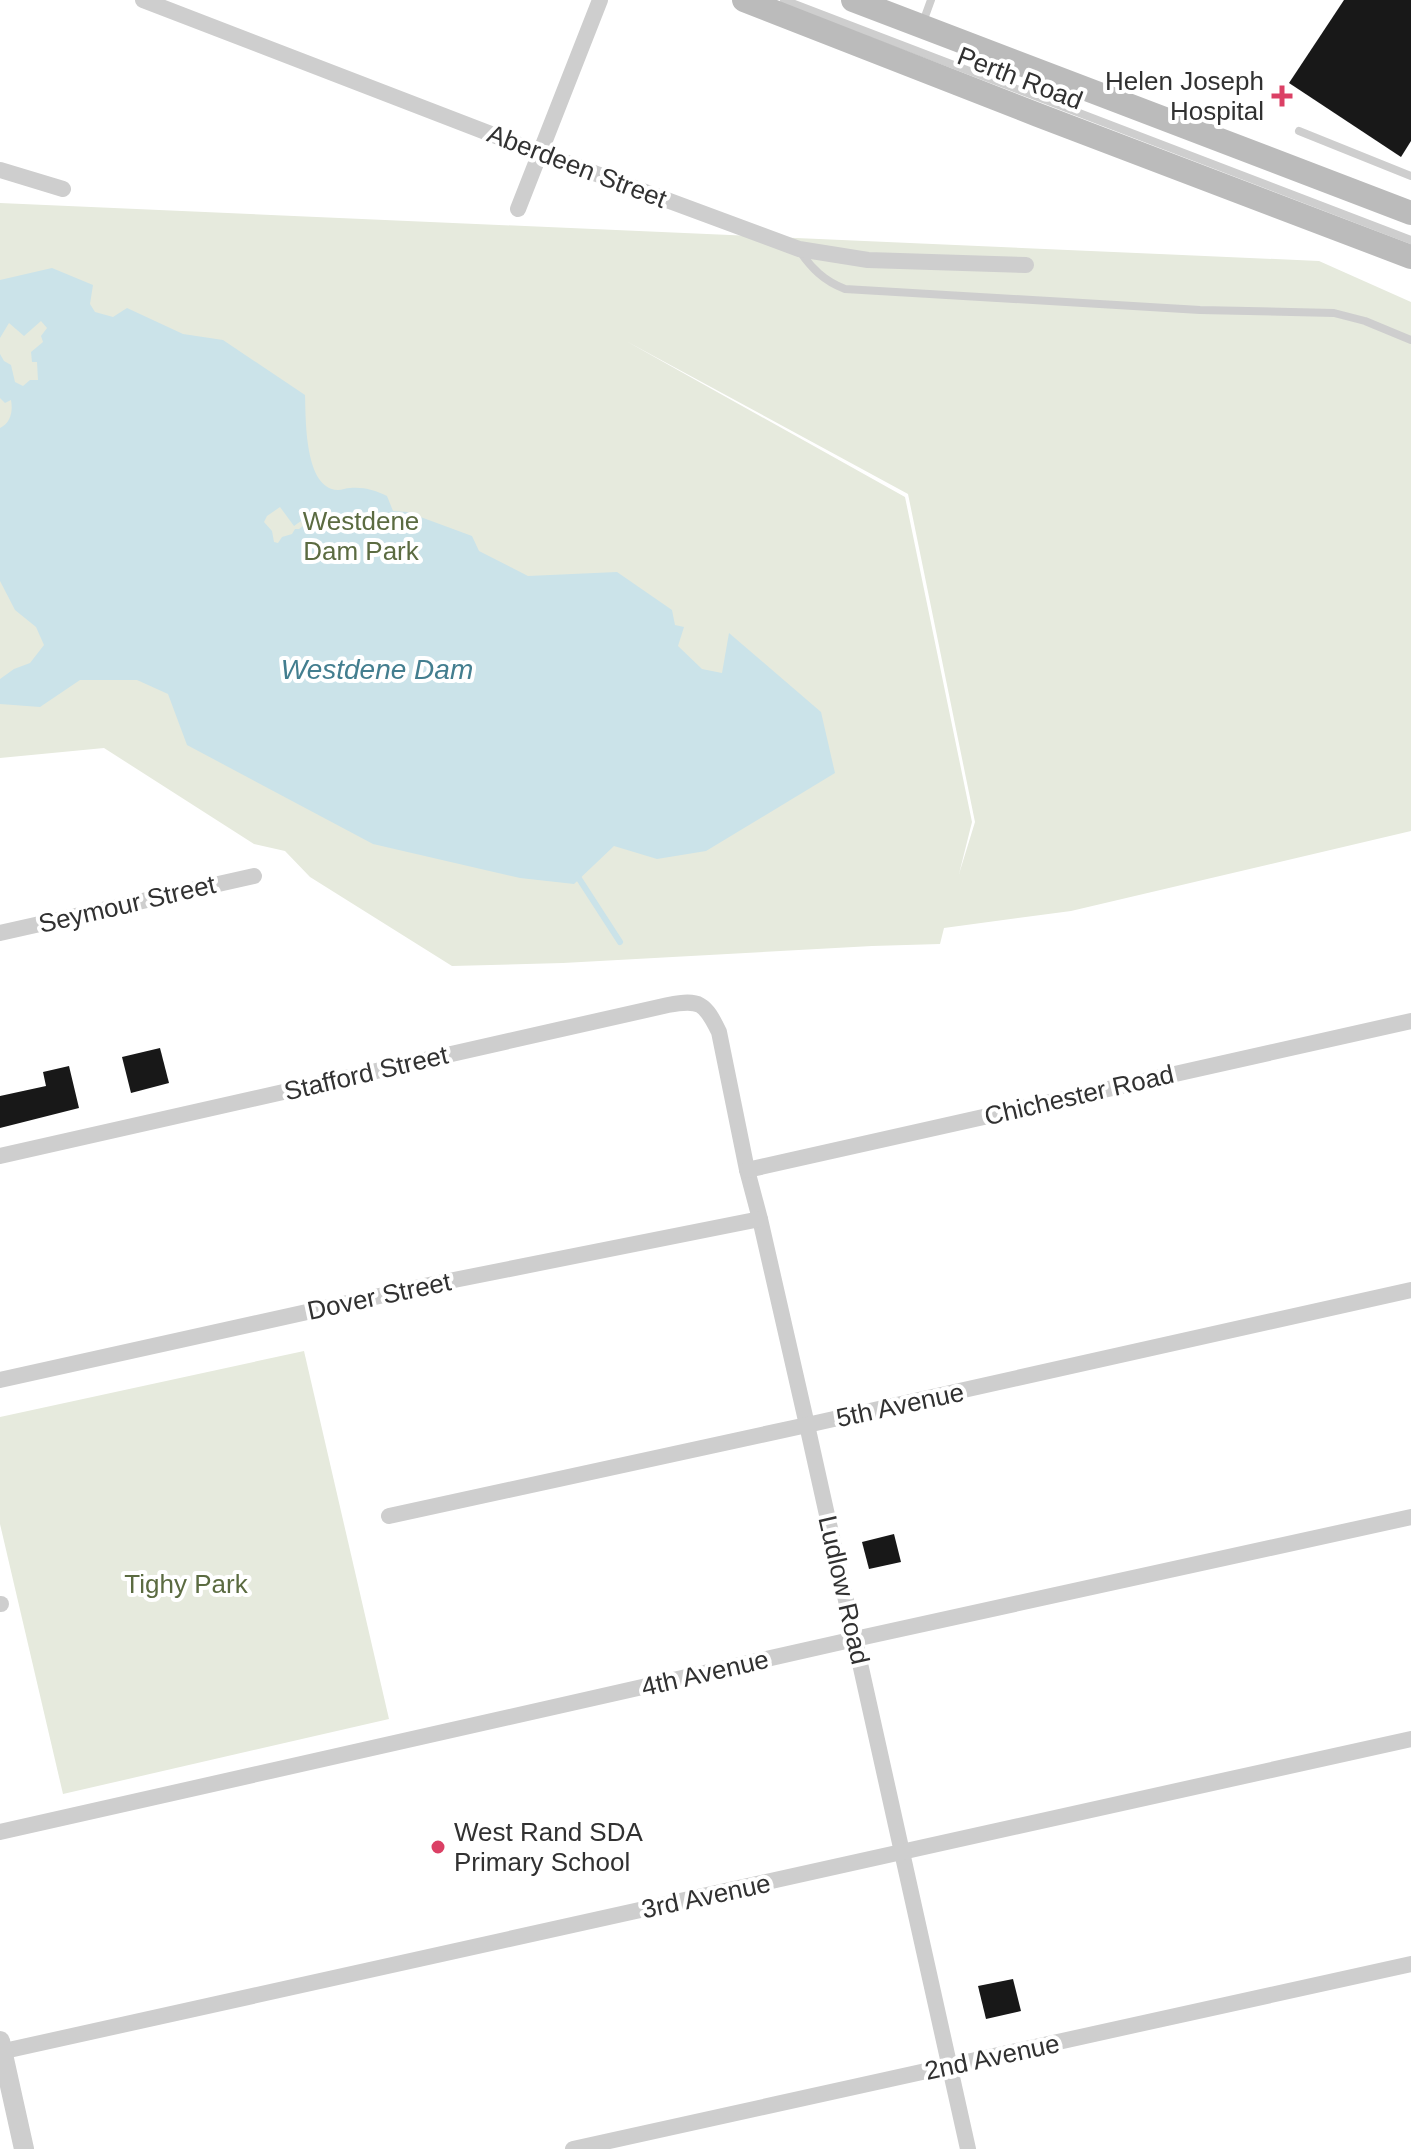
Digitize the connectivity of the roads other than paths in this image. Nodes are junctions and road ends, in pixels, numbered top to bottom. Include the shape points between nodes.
1 (143, 0) edge
2 (600, 0) edge
3 (744, 0) edge
4 (784, 0) edge
5 (853, 0) edge
6 (931, 0) edge
7 (921, 26) junction
8 (1299, 131) dead end
9 (540, 153) junction
10 (0, 170) edge
11 (1411, 176) edge
12 (63, 189) dead end
13 (518, 209) dead end
14 (1411, 213) edge
15 (1411, 240) edge
16 (799, 249) junction
17 (1411, 257) edge
18 (1026, 265) dead end
19 (1411, 340) edge
20 (254, 876) dead end
21 (0, 933) edge
22 (1411, 1021) edge
23 (719, 1032) joint
24 (0, 1156) edge
25 (747, 1170) junction
26 (760, 1219) junction
27 (1411, 1290) edge
28 (0, 1380) edge
29 (807, 1425) junction
30 (389, 1516) dead end
31 (1411, 1517) edge
32 (855, 1639) junction
33 (1411, 1739) edge
34 (0, 1832) edge
35 (902, 1853) junction
36 (1411, 1964) edge
37 (1, 2048) edge
38 (951, 2066) junction
39 (24, 2149) edge
40 (573, 2149) edge
41 (968, 2149) edge

1 - 9 street, Aberdeen Street
2 - 9 street
3 - 17 main road, Perth Road
4 - 15 lane
5 - 7 main road, Perth Road
6 - 7 lane
7 - 14 main road, Perth Road
8 - 11 lane
9 - 13 street
9 - 16 street, Aberdeen Street
10 - 12 street
16 - 18 street, Aberdeen Street via 868,260
16 - 19 lane via 822,278 845,289 1334,313
20 - 21 street, Seymour Street
22 - 25 street, Chichester Road
23 - 24 street, Stafford Street via 710,1013 687,1001
23 - 25 street, Ludlow Road
25 - 26 street, Ludlow Road
26 - 28 street, Dover Street via 429,1285
26 - 29 street, Ludlow Road
27 - 29 street, 5th Avenue
29 - 30 street, 5th Avenue
29 - 32 street, Ludlow Road
31 - 32 street, 4th Avenue
32 - 34 street, 4th Avenue
32 - 35 street, Ludlow Road
33 - 35 street, 3rd Avenue
35 - 37 street, 3rd Avenue
35 - 38 street, Ludlow Road
36 - 38 street, 2nd Avenue
37 - 39 street
38 - 40 street, 2nd Avenue
38 - 41 street, Ludlow Road

